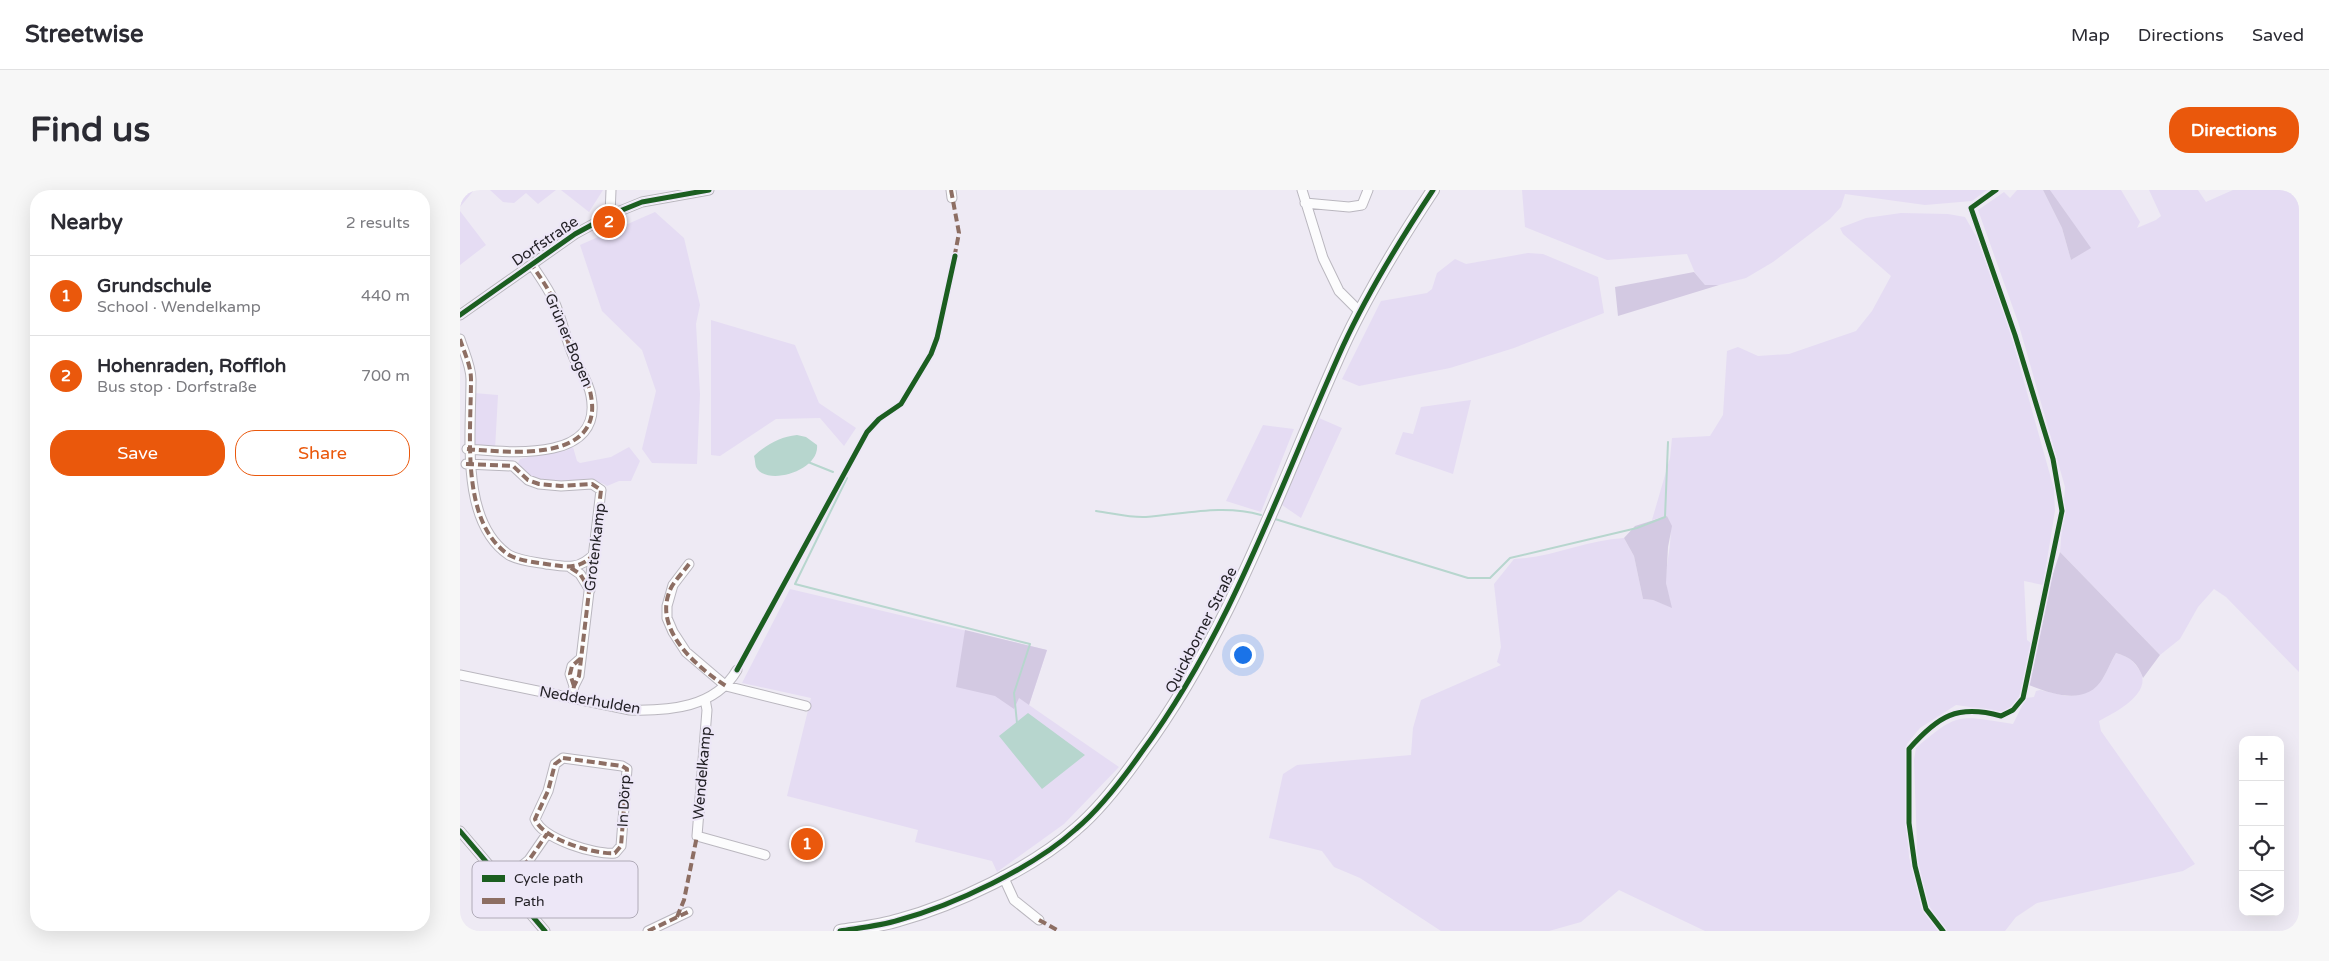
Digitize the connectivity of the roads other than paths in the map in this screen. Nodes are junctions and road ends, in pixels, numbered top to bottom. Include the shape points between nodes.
1 (611, 190) edge
2 (709, 190) edge
3 (1302, 190) edge
4 (1368, 190) edge
5 (1433, 190) edge
6 (1305, 203) junction
7 (610, 215) junction
8 (532, 265) junction
9 (1360, 312) junction
10 (460, 314) edge
11 (460, 339) edge
12 (467, 449) junction
13 (514, 452) junction
14 (466, 464) junction
15 (513, 466) junction
16 (463, 484) edge
17 (462, 497) dead end
18 (470, 503) junction
19 (594, 554) junction
20 (689, 564) dead end
21 (571, 568) junction
22 (590, 590) junction
23 (737, 670) dead end
24 (460, 675) edge
25 (726, 686) junction
26 (572, 697) junction
27 (705, 700) junction
28 (806, 706) dead end
29 (460, 831) edge
30 (548, 834) junction
31 (765, 855) dead end
32 (487, 861) edge
33 (528, 861) edge
34 (1003, 876) junction
35 (688, 912) dead end
36 (535, 918) edge
37 (1040, 920) dead end
38 (545, 931) edge
39 (648, 931) edge
40 (840, 931) edge

1 - 7 street
2 - 7 street, Dorfstraße via 642,202
3 - 6 street
4 - 6 street via 1362,204 1350,207
5 - 9 main road, Quickborner Straße
6 - 9 street via 1323,258 1339,291
7 - 8 street, Dorfstraße via 575,234
8 - 10 street, Dorfstraße
8 - 13 street, Grüner Bogen via 554,302 574,358 587,383 591,418 581,434 570,441 545,451
9 - 34 main road, Quickborner Straße via 1236,592 1203,660 1170,715 1126,773 1076,830
11 - 12 street via 471,378
12 - 13 street, Grüner Bogen
12 - 14 street
13 - 15 street
14 - 15 street
14 - 16 street
15 - 19 street, Grotenkamp via 528,480 539,484 598,486 601,496
16 - 18 street
17 - 18 street
18 - 21 street via 491,542 510,556
19 - 21 street via 581,566
19 - 22 street, Grotenkamp
20 - 25 street via 669,594 667,618 686,652
21 - 22 street via 580,574
22 - 26 street, Grotenkamp via 579,676
23 - 25 street, Nedderhulden
24 - 26 street, Nedderhulden
25 - 27 street, Nedderhulden
25 - 28 street
26 - 27 street, Nedderhulden via 630,710 687,706
27 - 31 street, Wendelkamp via 697,836
29 - 32 street
30 - 30 street, In Dörp via 535,819 558,760 570,758 627,769 621,846 618,850 608,854 579,847
30 - 33 street
34 - 37 street via 1014,900
34 - 40 main road, Quickborner Straße via 947,904 906,918
35 - 39 street
36 - 38 street

